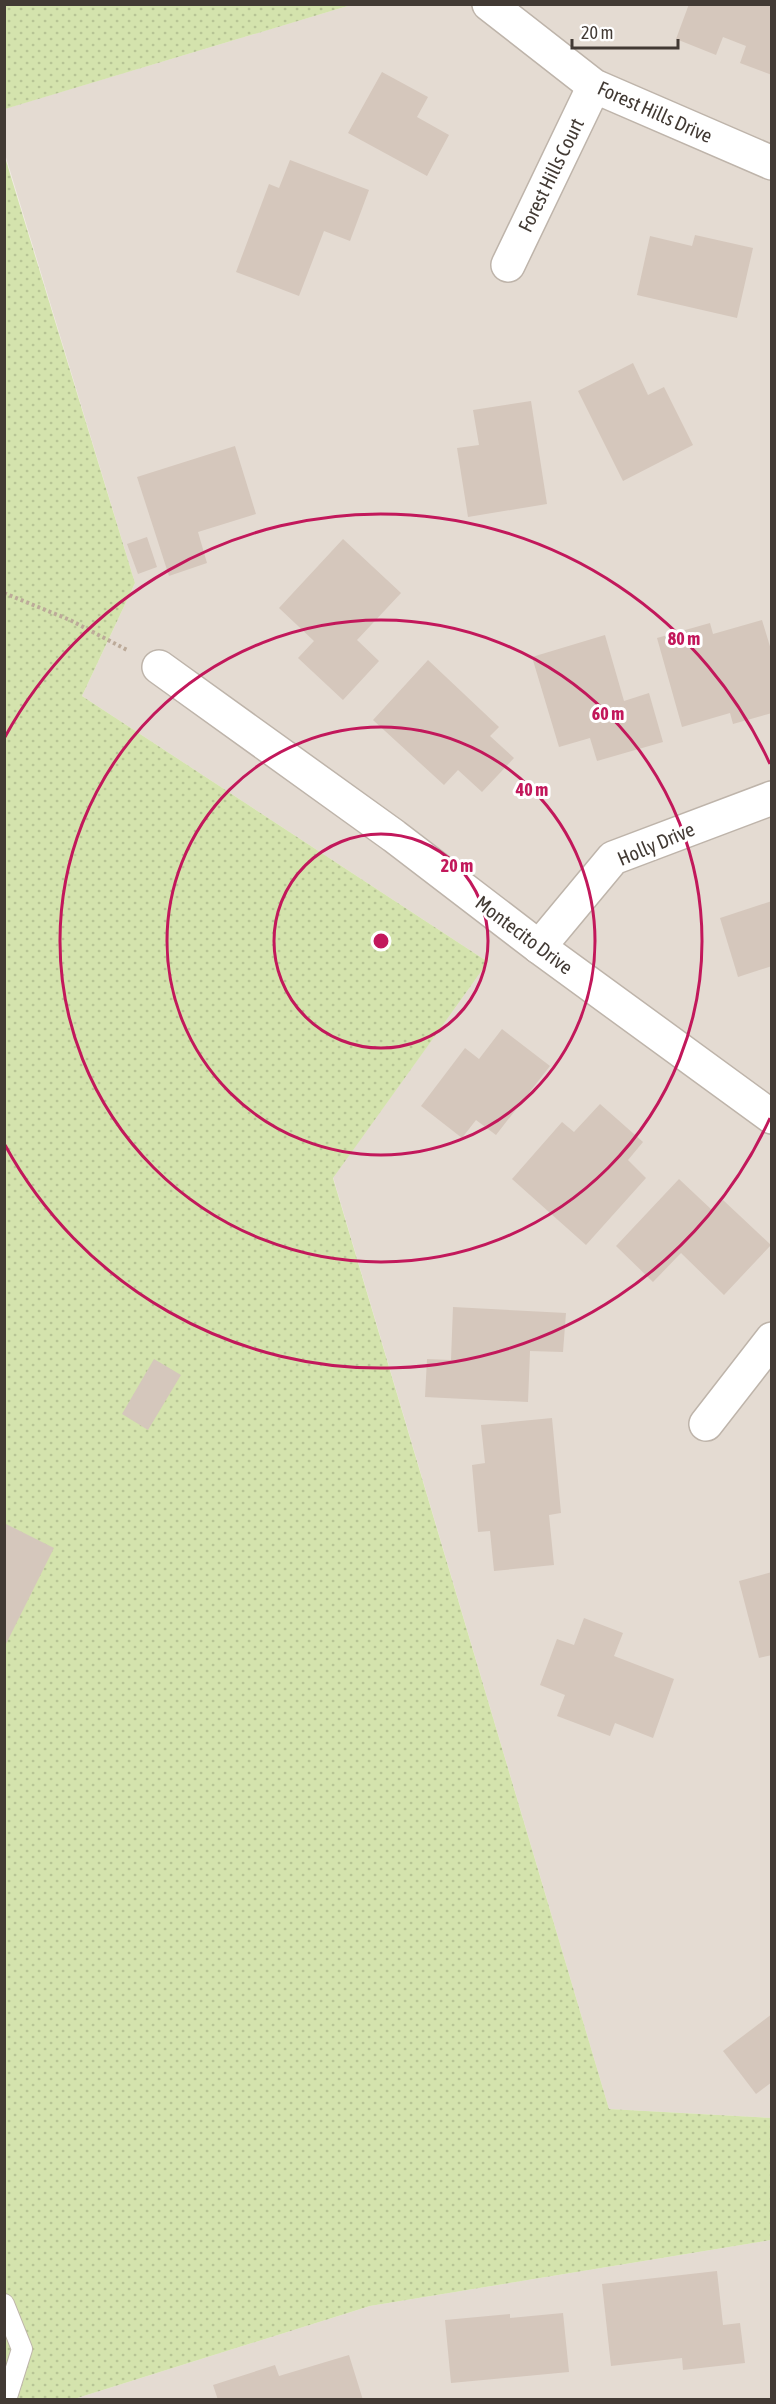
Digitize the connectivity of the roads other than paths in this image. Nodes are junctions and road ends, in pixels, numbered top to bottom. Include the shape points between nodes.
1 (489, 4) edge
2 (594, 86) junction
3 (771, 163) edge
4 (508, 265) dead end
5 (159, 668) road end
6 (771, 798) edge
7 (539, 947) junction
8 (771, 1117) edge
9 (771, 1339) edge
10 (706, 1425) dead end
11 (4, 2304) edge
12 (6, 2400) edge

1 - 2 street, Forest Hills Drive
2 - 3 street, Forest Hills Drive
2 - 4 street, Forest Hills Court
5 - 7 street, Montecito Drive via 394,836
6 - 7 street, Holly Drive via 613,858
7 - 8 street, Montecito Drive
9 - 10 street
11 - 12 lane via 22,2349

